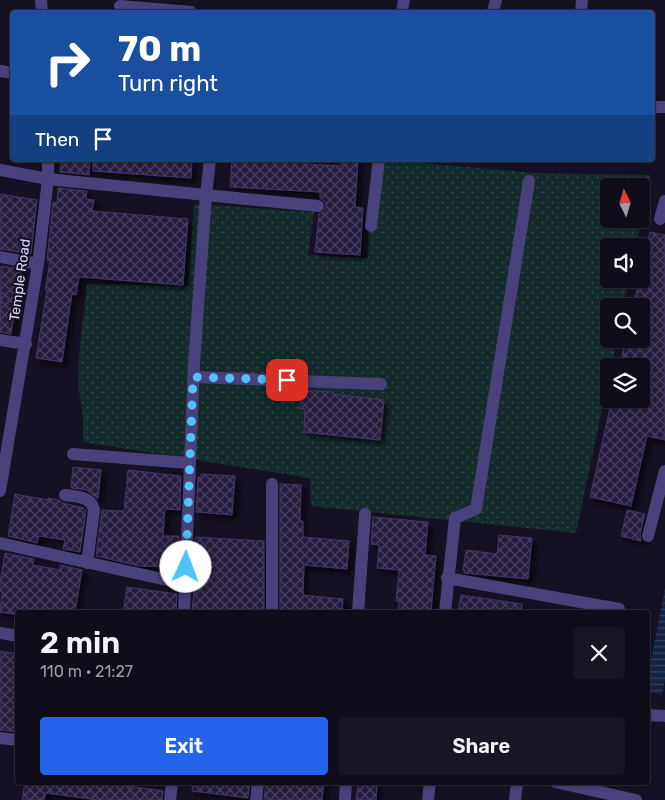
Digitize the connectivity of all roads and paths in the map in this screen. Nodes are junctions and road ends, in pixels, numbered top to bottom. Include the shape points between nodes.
1 (120, 6) dead end
2 (167, 10) edge
3 (48, 162) edge
4 (210, 162) edge
5 (379, 162) edge
6 (0, 170) edge
7 (48, 179) junction
8 (529, 181) dead end
9 (206, 195) junction
10 (665, 201) edge
11 (318, 206) dead end
12 (660, 219) dead end
13 (371, 226) dead end
14 (0, 257) edge
15 (38, 264) junction
16 (0, 340) edge
17 (26, 344) junction
18 (193, 377) junction
19 (381, 384) dead end
20 (5, 428) edge
21 (73, 454) dead end
22 (189, 463) junction
23 (665, 471) edge
24 (272, 484) dead end
25 (0, 491) edge
26 (65, 495) dead end
27 (365, 514) dead end
28 (648, 536) dead end
29 (0, 544) edge
30 (88, 563) junction
31 (448, 578) junction
32 (185, 584) junction
33 (619, 609) dead end
34 (184, 610) edge
35 (272, 610) edge
36 (358, 610) edge
37 (445, 610) edge
38 (0, 634) edge
39 (15, 636) edge
40 (650, 715) edge
41 (665, 716) edge
42 (0, 738) edge
43 (15, 740) edge
44 (172, 785) edge
45 (258, 785) edge
46 (346, 785) edge
47 (430, 785) edge
48 (517, 785) edge
49 (568, 785) edge
50 (170, 800) edge
51 (256, 800) edge
52 (345, 800) edge
53 (428, 800) edge
54 (515, 800) edge
55 (636, 800) edge

1 - 2 street
3 - 7 street, Temple Road
4 - 9 street
5 - 13 street
6 - 7 street
7 - 9 street
7 - 15 street, Temple Road
8 - 31 street via 476,509 455,518
9 - 11 street
9 - 18 street
10 - 12 street
14 - 15 street
15 - 17 street, Temple Road
16 - 17 street
17 - 20 street, Temple Road
18 - 19 street
18 - 22 street
20 - 25 street, Temple Road
21 - 22 street
22 - 32 street
23 - 28 street
24 - 35 street
26 - 30 street via 87,499 93,504
27 - 36 street
29 - 30 street
30 - 32 street
31 - 33 street
31 - 37 street
32 - 34 street
38 - 39 street
40 - 41 street
42 - 43 street
44 - 50 street
45 - 51 street
46 - 52 street
47 - 53 street
48 - 54 street
49 - 55 street

